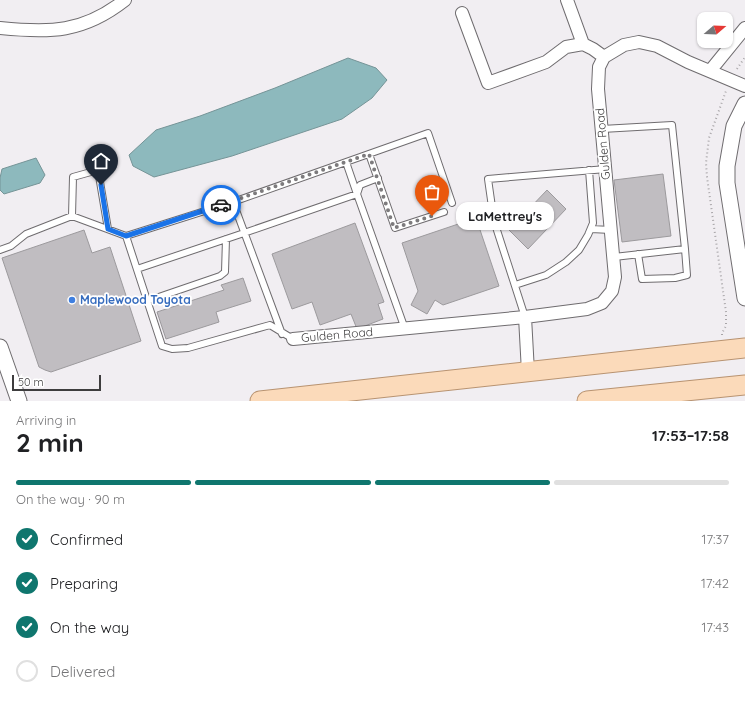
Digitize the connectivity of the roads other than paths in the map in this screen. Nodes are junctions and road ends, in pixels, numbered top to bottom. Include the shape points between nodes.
1 (124, 0) edge
2 (567, 0) edge
3 (462, 13) dead end
4 (0, 28) edge
5 (745, 28) edge
6 (583, 44) junction
7 (604, 57) junction
8 (710, 71) junction
9 (745, 86) edge
10 (745, 104) edge
11 (602, 129) junction
12 (369, 154) junction
13 (346, 162) junction
14 (606, 169) junction
15 (589, 170) junction
16 (378, 178) junction
17 (357, 194) junction
18 (233, 202) junction
19 (452, 203) dead end
20 (444, 212) dead end
21 (72, 216) junction
22 (108, 229) junction
23 (590, 229) junction
24 (611, 230) junction
25 (244, 233) junction
26 (126, 236) junction
27 (226, 239) junction
28 (685, 249) junction
29 (0, 250) edge
30 (638, 254) junction
31 (614, 257) junction
32 (137, 268) junction
33 (515, 285) junction
34 (745, 298) edge
35 (147, 301) junction
36 (525, 317) junction
37 (405, 329) junction
38 (287, 336) junction
39 (0, 347) edge
40 (745, 348) edge
41 (528, 372) junction
42 (745, 385) edge
43 (19, 401) edge
44 (260, 401) edge
45 (587, 401) edge

1 - 4 street via 103,16 62,30 45,32
2 - 6 street
3 - 6 street via 488,83 546,62 566,47
5 - 8 street
6 - 7 street
7 - 8 street via 624,45 639,42 657,46
7 - 11 street, Gulden Road via 599,68 598,89
8 - 9 street
10 - 34 street via 734,126 726,166
11 - 14 street, Gulden Road
11 - 28 lane via 672,125
12 - 13 lane
12 - 16 lane
12 - 19 lane via 428,133
13 - 17 lane
13 - 18 lane
14 - 15 lane
14 - 24 street, Gulden Road
15 - 23 lane via 593,223
15 - 33 lane via 488,179 494,222
16 - 17 lane via 360,185
16 - 20 lane via 394,228
17 - 25 lane
17 - 37 lane
18 - 25 lane
18 - 26 lane
21 - 22 lane
21 - 22 lane via 73,176 98,170
21 - 29 lane via 26,234 11,246
22 - 26 lane
23 - 24 lane
23 - 33 lane via 578,250 566,262 546,275
24 - 31 street, Gulden Road
25 - 27 lane
25 - 38 lane
26 - 32 lane
27 - 32 lane
27 - 35 lane via 225,272 220,276
28 - 30 lane
28 - 30 lane via 687,275 675,278 642,279
30 - 31 lane
31 - 36 street, Gulden Road via 615,277 612,291 602,304 587,309
32 - 35 lane
33 - 36 lane
35 - 38 lane via 162,346 172,349 188,348 270,325
36 - 37 street, Gulden Road
36 - 41 street
37 - 38 street, Gulden Road
39 - 43 street
40 - 41 main road via 724,342
41 - 44 main road
42 - 45 main road

